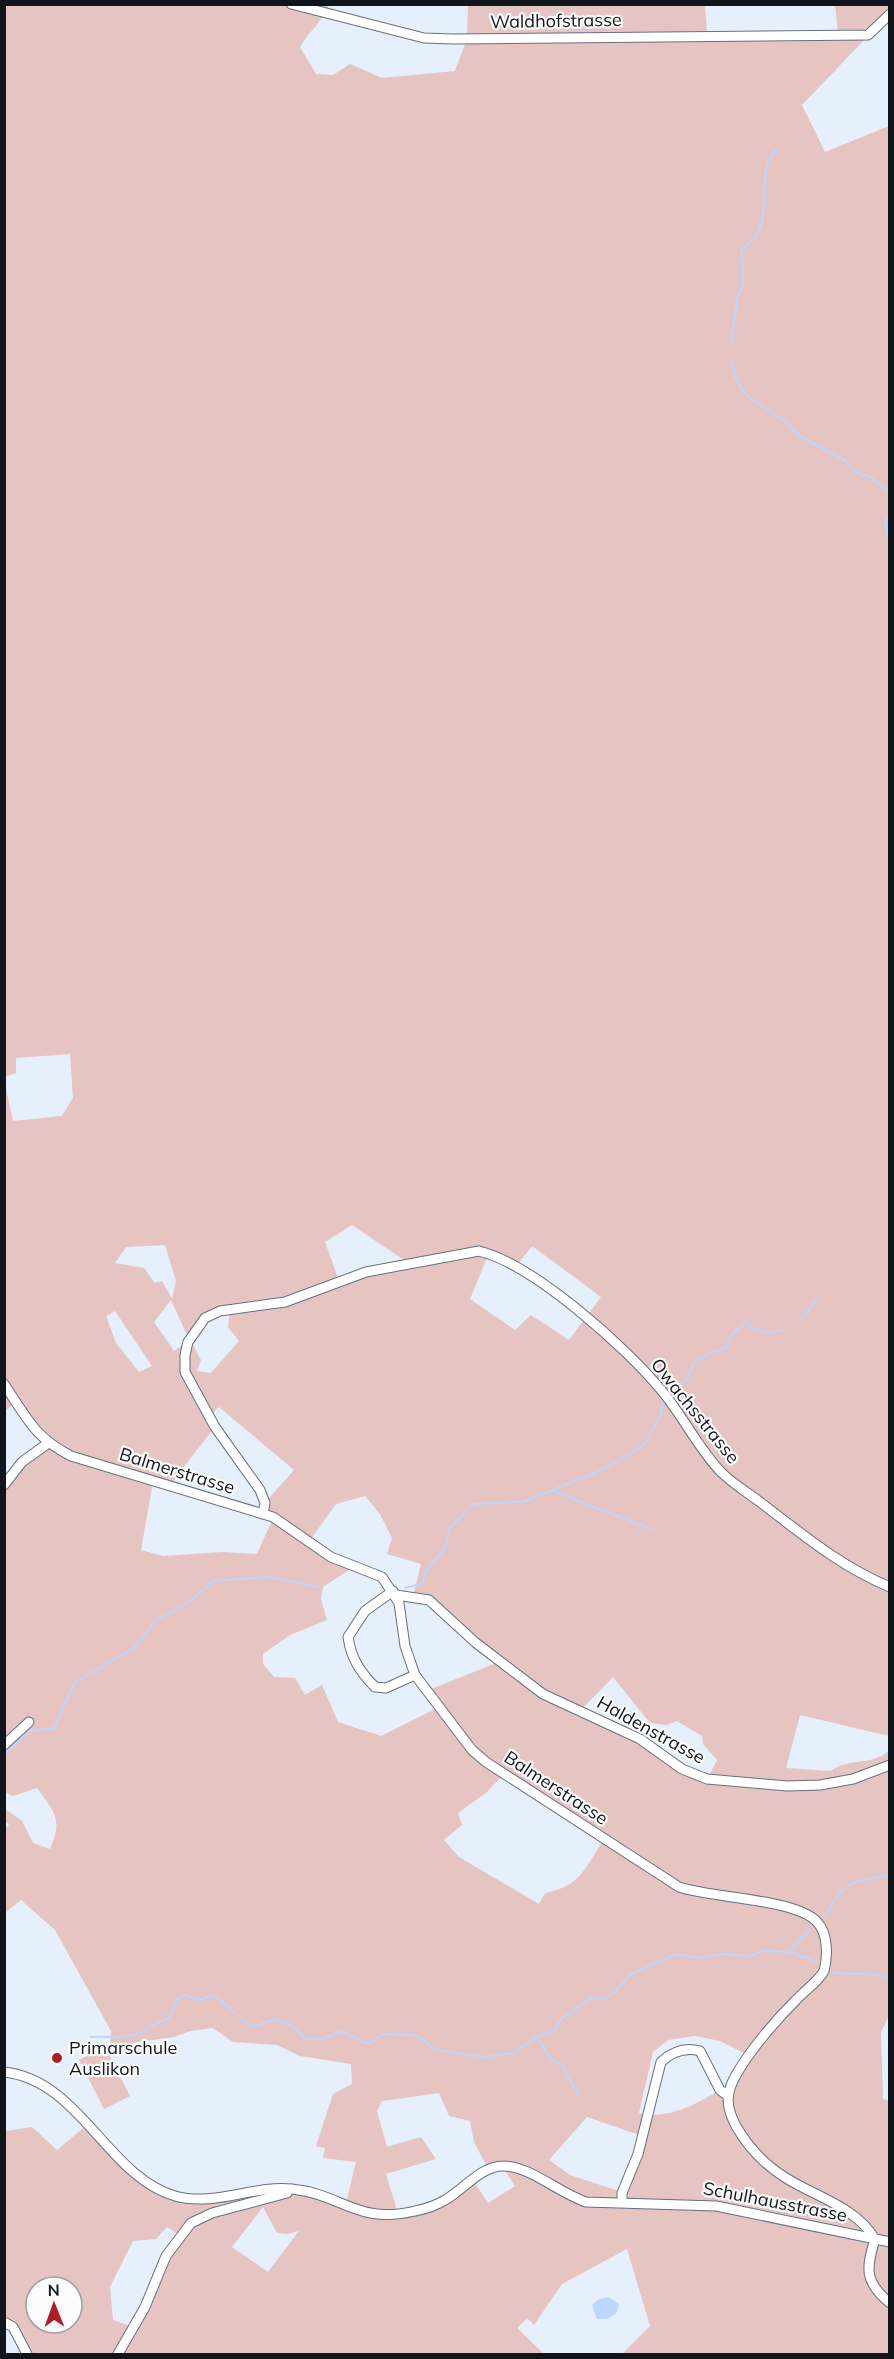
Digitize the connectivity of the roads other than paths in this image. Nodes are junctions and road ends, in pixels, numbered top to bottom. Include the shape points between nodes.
1 (291, 4) edge
2 (890, 14) edge
3 (4, 1384) edge
4 (47, 1444) junction
5 (4, 1485) edge
6 (263, 1514) junction
7 (890, 1587) edge
8 (394, 1593) junction
9 (415, 1675) junction
10 (29, 1722) dead end
11 (4, 1745) edge
12 (890, 1765) edge
13 (4, 2072) edge
14 (726, 2095) junction
15 (290, 2188) junction
16 (622, 2202) junction
17 (875, 2239) junction
18 (890, 2242) edge
19 (890, 2303) edge
20 (4, 2322) edge
21 (27, 2355) edge
22 (118, 2355) edge

1 - 2 street, Waldhofstrasse via 424,38 453,39 868,35
3 - 4 street, Balmerstrasse
4 - 5 street via 22,1462
4 - 6 street, Balmerstrasse via 71,1456
6 - 7 street, Owachsstrasse via 265,1503 260,1490 215,1427 185,1372 188,1342 205,1318 220,1311 285,1302 366,1272 479,1251 540,1282 590,1319 654,1381 711,1461 732,1482 817,1547
6 - 8 street, Balmerstrasse via 279,1520 331,1557 382,1577
8 - 9 street, Balmerstrasse via 402,1612 405,1646
8 - 9 street via 365,1611 348,1637 350,1649 359,1670 375,1687 386,1688
8 - 12 street, Haldenstrasse via 429,1600 476,1643 543,1694 640,1739 682,1769 707,1779 820,1785 853,1779
9 - 14 street, Balmerstrasse via 472,1750 486,1762 679,1887 700,1894 790,1907 817,1922 825,1935 824,1971 787,2009 736,2074
10 - 11 street
13 - 15 street, Schulhausstrasse via 28,2078 55,2093 140,2176 175,2196 214,2198
14 - 16 street via 700,2051 670,2054 661,2062
14 - 17 street via 731,2116 754,2152 786,2178 843,2209 870,2230
15 - 16 street, Schulhausstrasse via 359,2212 398,2214 444,2200 488,2169 502,2166 527,2171 566,2195 586,2202
15 - 22 street via 289,2193 212,2213 191,2223 166,2256 145,2307
16 - 17 street, Schulhausstrasse via 716,2206
17 - 18 street, Schulhausstrasse
17 - 19 street via 868,2273 879,2295
20 - 21 street via 13,2327

